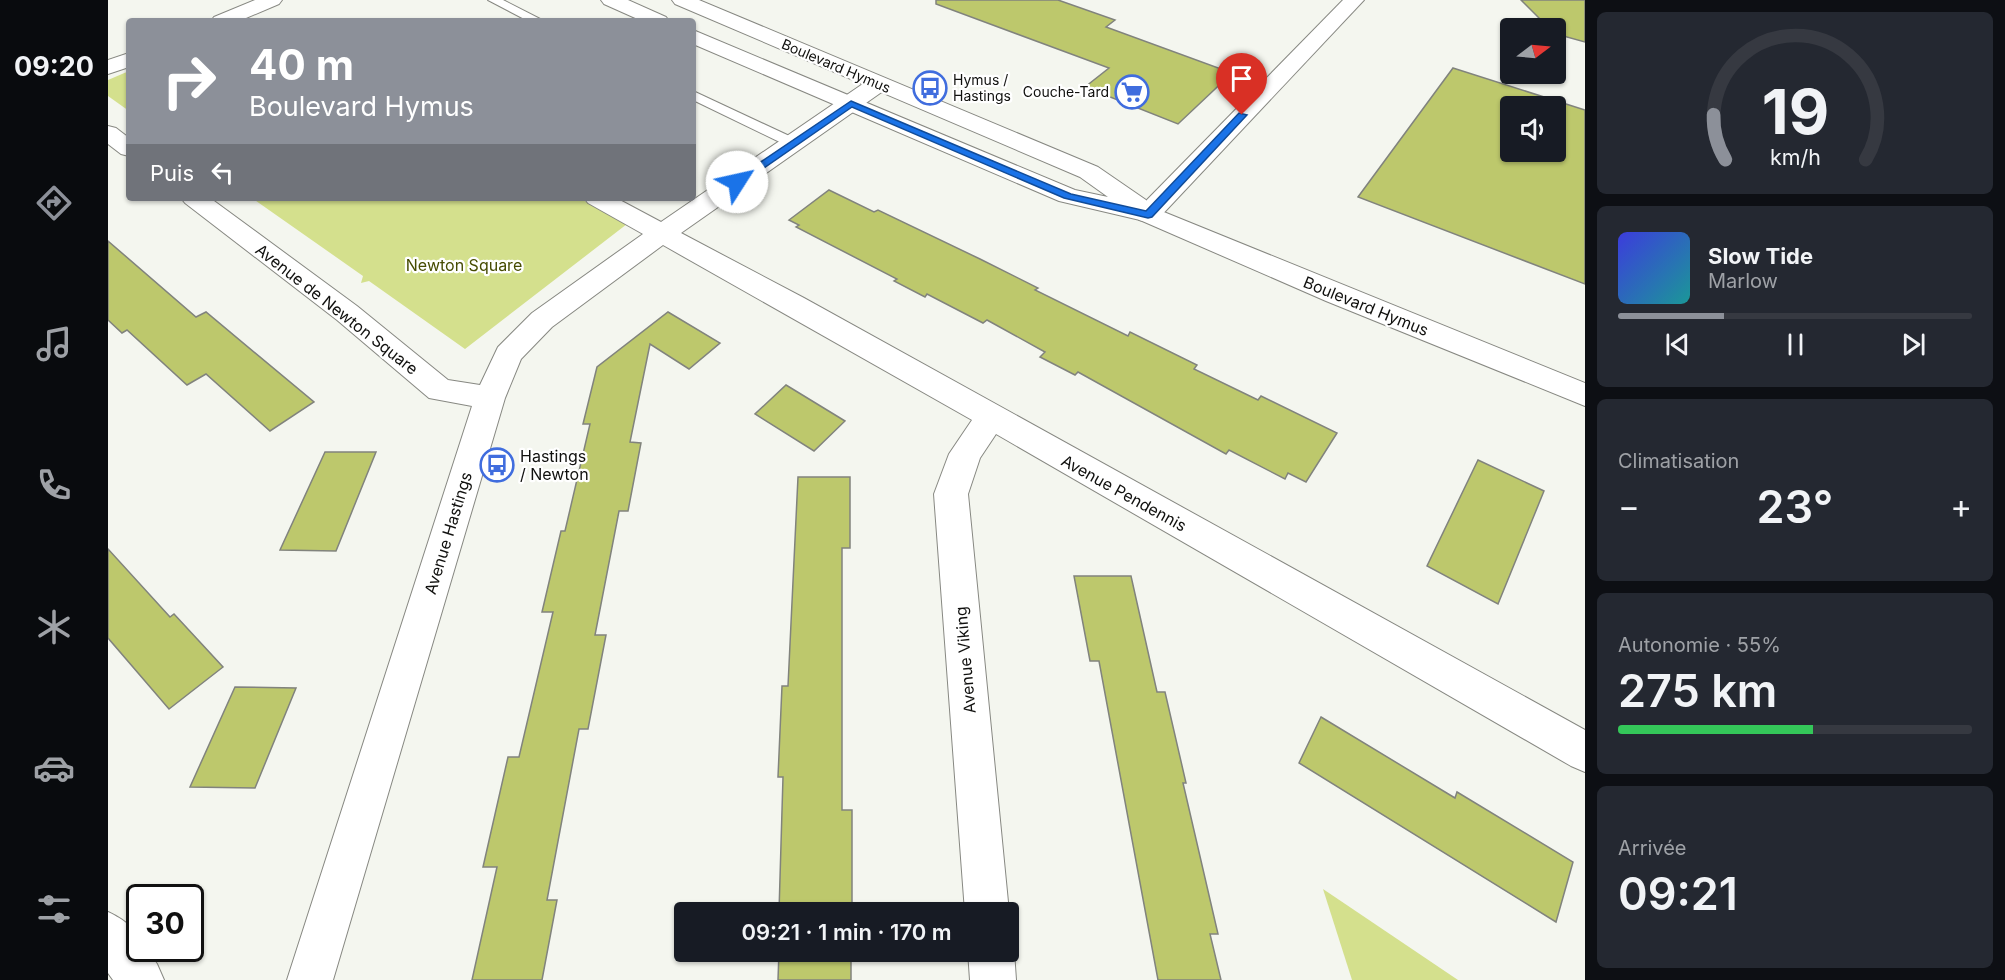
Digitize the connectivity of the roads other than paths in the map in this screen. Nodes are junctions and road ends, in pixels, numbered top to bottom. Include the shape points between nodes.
1 (494, 0) edge
2 (682, 0) edge
3 (1354, 0) edge
4 (622, 2) edge
5 (270, 8) edge
6 (232, 18) edge
7 (532, 18) edge
8 (653, 18) edge
9 (696, 37) edge
10 (126, 60) edge
11 (108, 68) edge
12 (878, 84) junction
13 (696, 96) edge
14 (851, 104) junction
15 (108, 134) edge
16 (793, 143) junction
17 (126, 147) edge
18 (198, 201) edge
19 (602, 201) edge
20 (1148, 214) junction
21 (663, 234) junction
22 (1585, 395) edge
23 (490, 398) junction
24 (991, 418) junction
25 (1585, 752) edge
26 (986, 902) edge
27 (108, 935) edge
28 (992, 962) edge
29 (141, 980) edge
30 (310, 980) edge
31 (993, 980) edge

1 - 7 lane
2 - 12 street, Boulevard Hymus
3 - 20 street
4 - 8 street
5 - 6 street
9 - 14 street, Boulevard Hymus
10 - 11 street
12 - 14 street, Avenue Hastings
12 - 20 street, Boulevard Hymus via 1089,172
13 - 16 lane
14 - 16 street, Avenue Hastings
14 - 20 street, Boulevard Hymus via 1068,196
15 - 17 street
16 - 21 street, Avenue Hastings
18 - 23 street, Avenue de Newton Square via 440,390
19 - 21 street
20 - 22 street, Boulevard Hymus
21 - 23 street, Avenue Hastings via 542,320 507,354
21 - 24 street, Avenue Pendennis
23 - 30 street, Avenue Hastings
24 - 25 street, Avenue Pendennis
24 - 26 street, Avenue Viking via 965,454 951,495
27 - 29 street
28 - 31 street

